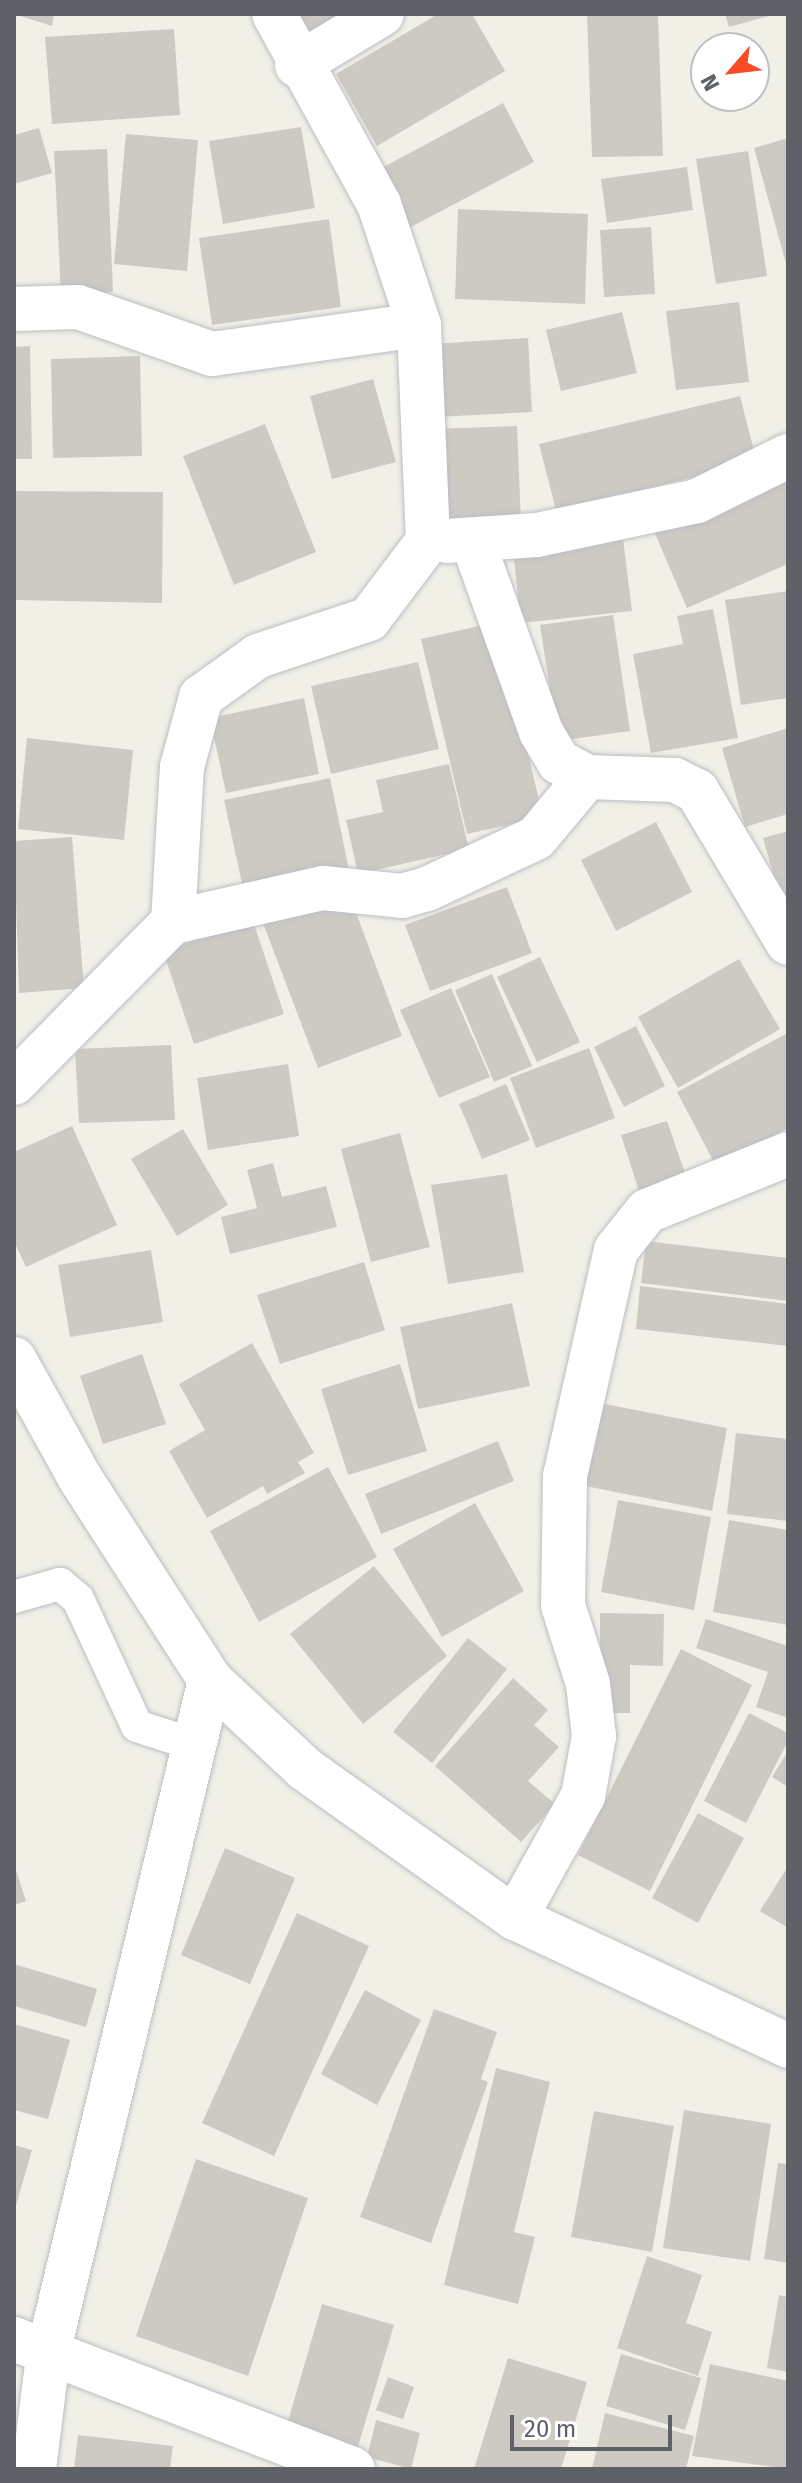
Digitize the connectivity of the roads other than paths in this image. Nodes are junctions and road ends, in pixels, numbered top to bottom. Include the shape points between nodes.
1 (274, 14) edge
2 (382, 14) edge
3 (297, 65) junction
4 (14, 309) edge
5 (419, 325) junction
6 (788, 456) edge
7 (428, 541) junction
8 (473, 542) junction
9 (587, 777) junction
10 (173, 922) junction
11 (788, 943) edge
12 (14, 1083) edge
13 (788, 1154) edge
14 (14, 1359) edge
15 (14, 1597) edge
16 (210, 1680) junction
17 (195, 1745) junction
18 (515, 1918) junction
19 (788, 2046) edge
20 (32, 2344) edge
21 (34, 2469) edge
22 (353, 2469) edge

1 - 3 street
2 - 3 street
3 - 5 street via 379,204
4 - 5 street via 78,307 212,354
5 - 7 street
6 - 8 street via 697,501
7 - 8 street
7 - 10 street via 369,619 258,656 201,697 182,767
8 - 9 street via 541,732 559,762
9 - 10 street via 536,838 427,889 402,896 323,888
9 - 11 street via 675,780 697,791
10 - 12 street
13 - 18 street via 647,1211 616,1250 565,1476 563,1605 588,1684 594,1736 583,1796
14 - 16 street via 80,1478
15 - 17 lane via 60,1584 78,1599 137,1726
16 - 17 street
16 - 18 street via 305,1769
17 - 20 street
18 - 19 street
20 - 21 street
20 - 22 street

